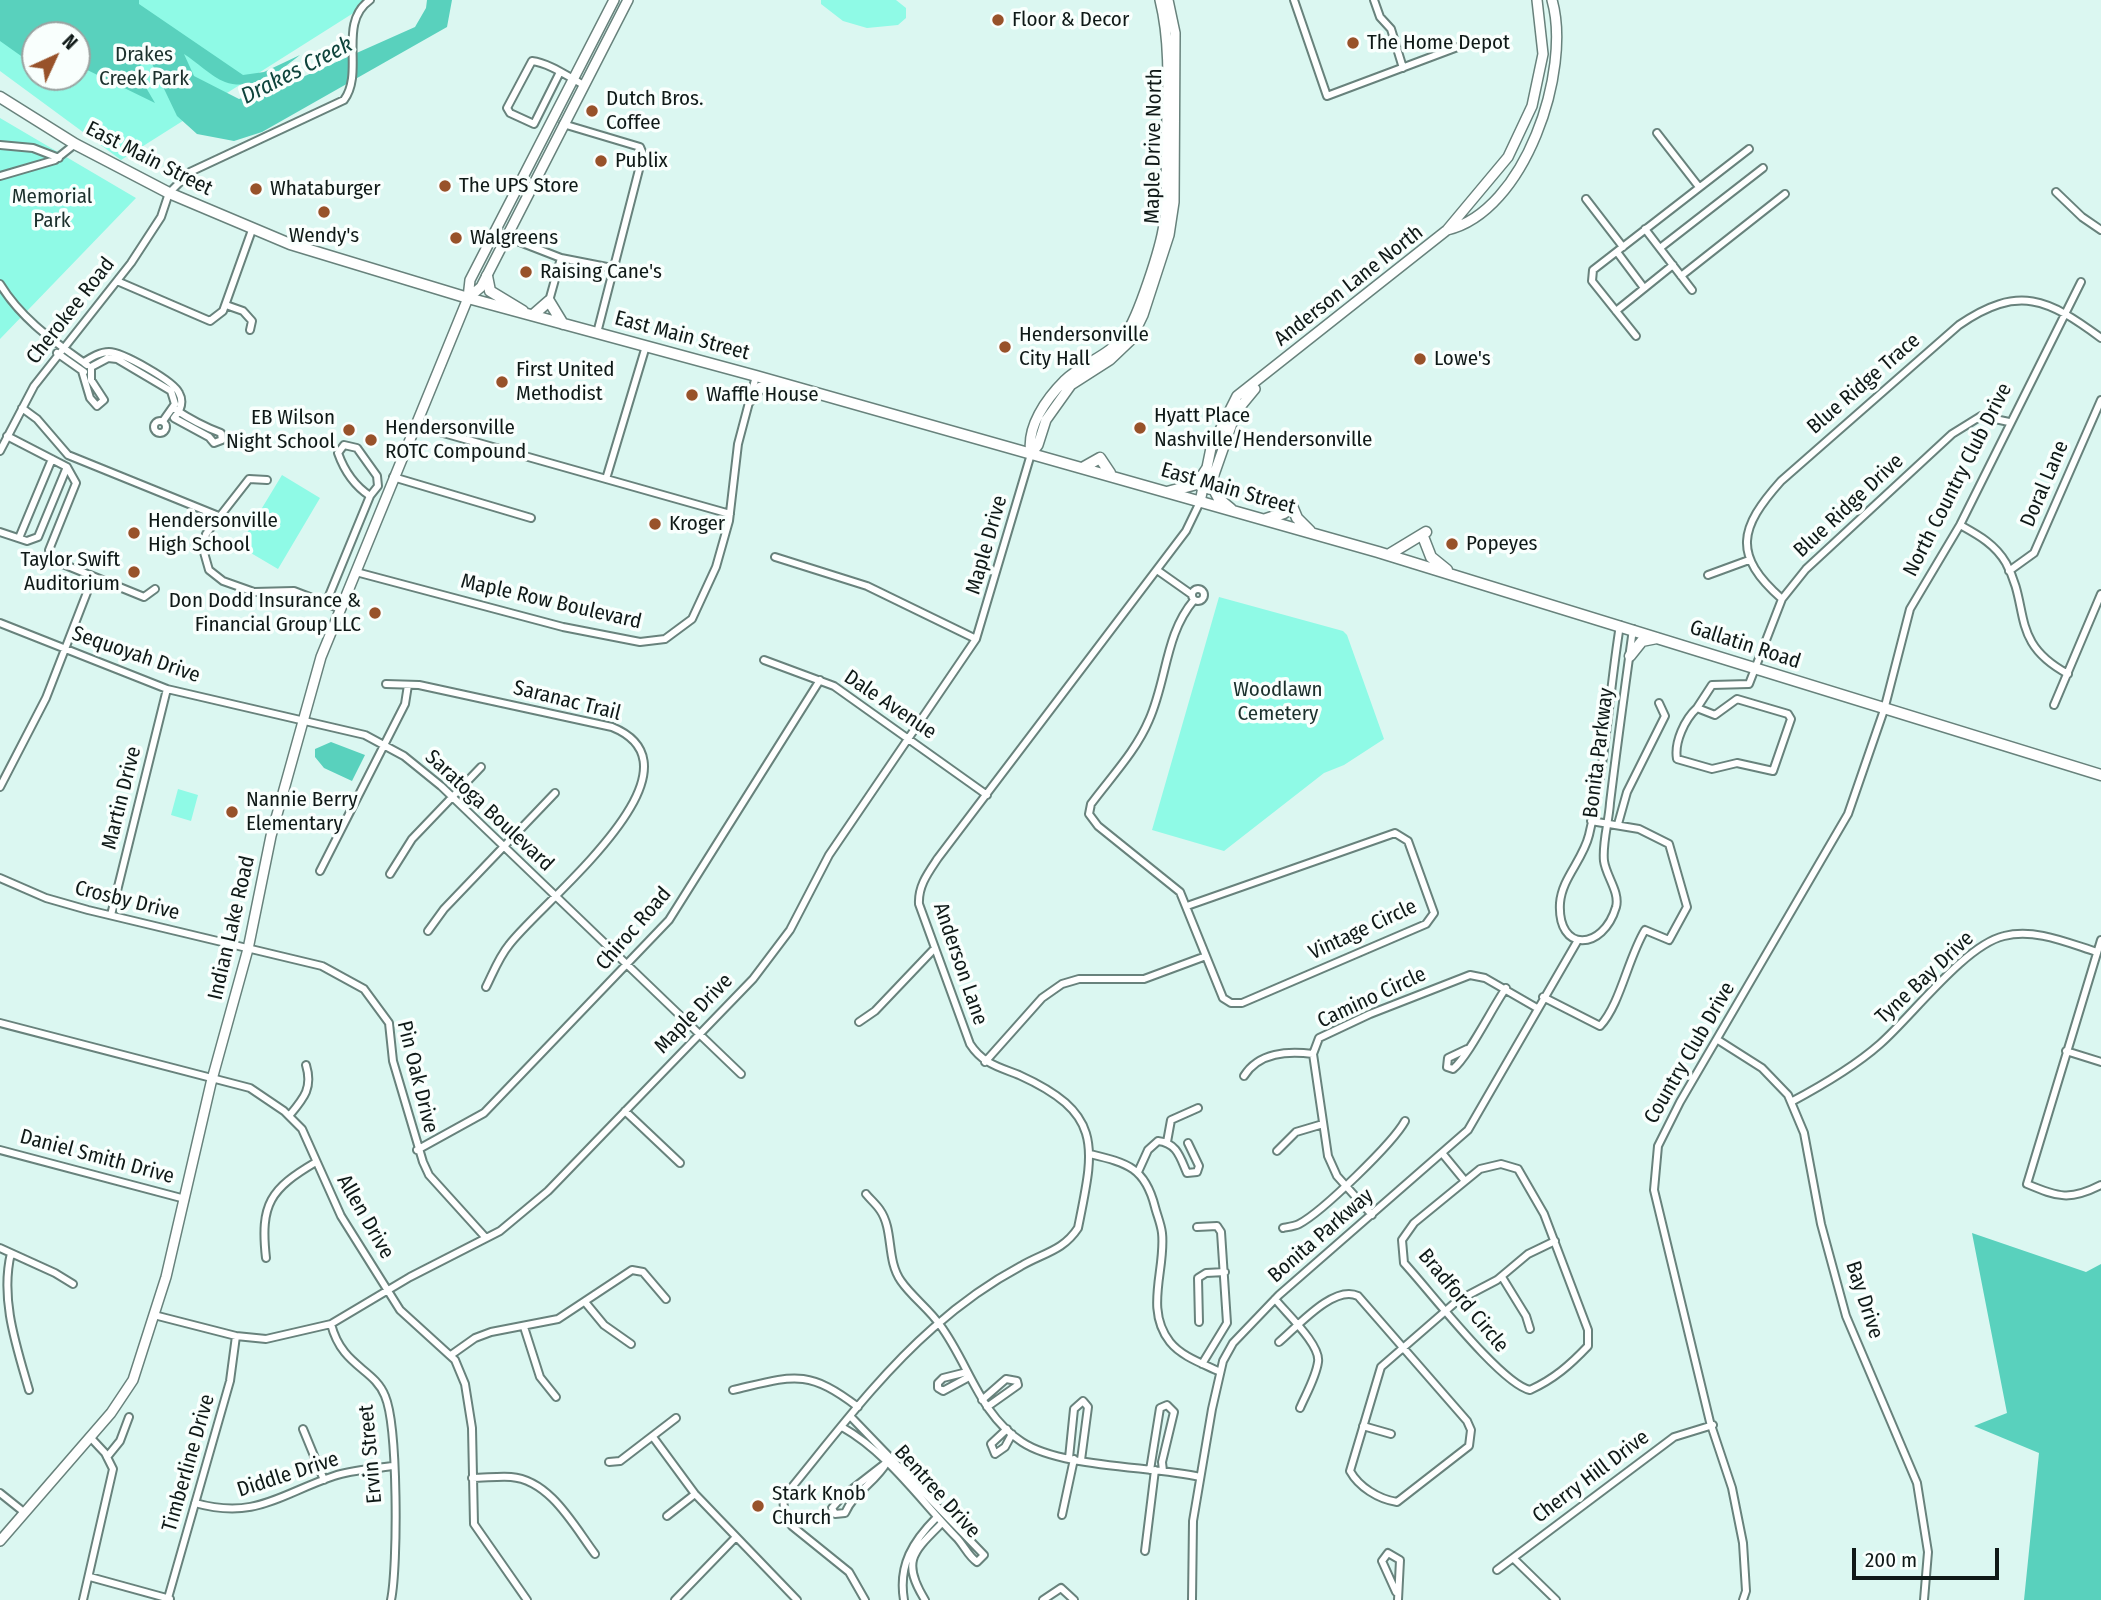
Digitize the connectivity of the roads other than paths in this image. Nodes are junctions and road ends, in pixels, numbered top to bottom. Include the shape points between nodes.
1 (370, 0) edge
2 (614, 0) edge
3 (628, 0) edge
4 (1160, 0) edge
5 (1168, 0) edge
6 (1294, 0) edge
7 (1374, 0) edge
8 (1537, 0) edge
9 (1552, 0) edge
10 (1168, 14) junction
11 (1471, 42) dead end
12 (1403, 68) junction
13 (560, 72) junction
14 (578, 82) junction
15 (0, 97) edge
16 (563, 124) junction
17 (1657, 133) dead end
18 (75, 144) junction
19 (0, 145) edge
20 (1749, 149) dead end
21 (59, 158) junction
22 (1763, 168) dead end
23 (0, 176) edge
24 (524, 176) junction
25 (535, 180) junction
26 (1699, 187) junction
27 (2056, 192) dead end
28 (169, 193) junction
29 (1785, 194) dead end
30 (1586, 199) dead end
31 (1645, 229) junction
32 (252, 230) junction
33 (1447, 230) junction
34 (2101, 230) edge
35 (494, 232) junction
36 (505, 238) junction
37 (1660, 248) junction
38 (1620, 249) junction
39 (561, 258) junction
40 (1673, 265) junction
41 (612, 268) junction
42 (486, 276) junction
43 (1681, 276) junction
44 (117, 281) junction
45 (2081, 282) dead end
46 (0, 284) edge
47 (1644, 288) junction
48 (1692, 290) dead end
49 (468, 299) junction
50 (549, 301) junction
51 (226, 305) junction
52 (1616, 311) junction
53 (2064, 311) junction
54 (530, 314) junction
55 (563, 324) junction
56 (250, 330) dead end
57 (597, 333) junction
58 (1636, 336) dead end
59 (2101, 338) edge
60 (646, 346) junction
61 (59, 350) junction
62 (114, 356) junction
63 (84, 362) junction
64 (1273, 369) junction
65 (82, 370) junction
66 (91, 371) junction
67 (756, 376) junction
68 (783, 383) junction
69 (750, 400) junction
70 (2101, 400) edge
71 (22, 408) junction
72 (174, 413) junction
73 (2009, 422) junction
74 (165, 424) dead end
75 (415, 425) junction
76 (7, 436) junction
77 (0, 451) edge
78 (1031, 454) junction
79 (52, 459) junction
80 (67, 467) junction
81 (1206, 470) junction
82 (393, 477) junction
83 (606, 479) junction
84 (267, 480) dead end
85 (1211, 485) junction
86 (1167, 492) junction
87 (370, 496) junction
88 (1200, 502) junction
89 (1235, 512) junction
90 (730, 514) junction
91 (221, 517) junction
92 (531, 518) dead end
93 (1264, 520) junction
94 (1960, 525) junction
95 (355, 531) junction
96 (0, 532) edge
97 (1313, 534) junction
98 (370, 536) junction
99 (19, 538) junction
100 (1383, 553) junction
101 (775, 557) dead end
102 (1749, 560) junction
103 (1157, 570) junction
104 (2009, 571) junction
105 (356, 572) junction
106 (1453, 575) junction
107 (1708, 575) dead end
108 (93, 577) junction
109 (155, 589) dead end
110 (2101, 594) edge
111 (1782, 599) junction
112 (326, 603) junction
113 (341, 609) junction
114 (0, 623) edge
115 (1620, 625) junction
116 (1633, 629) junction
117 (1658, 637) junction
118 (976, 639) junction
119 (65, 648) junction
120 (1630, 656) junction
121 (764, 660) dead end
122 (1756, 668) junction
123 (2068, 674) junction
124 (820, 680) junction
125 (386, 684) dead end
126 (408, 685) junction
127 (167, 689) junction
128 (1659, 703) dead end
129 (2054, 705) dead end
130 (1698, 708) junction
131 (1884, 710) junction
132 (305, 719) junction
133 (908, 738) junction
134 (385, 746) junction
135 (481, 767) dead end
136 (2101, 775) edge
137 (0, 787) edge
138 (555, 793) dead end
139 (987, 795) junction
140 (452, 796) junction
141 (1591, 821) junction
142 (1608, 822) junction
143 (1618, 824) junction
144 (504, 846) junction
145 (320, 870) dead end
146 (390, 874) dead end
147 (0, 878) edge
148 (556, 896) junction
149 (1187, 906) junction
150 (111, 915) junction
151 (428, 931) dead end
152 (1578, 940) junction
153 (2101, 940) edge
154 (935, 948) junction
155 (248, 949) junction
156 (2097, 952) junction
157 (1206, 956) junction
158 (627, 965) junction
159 (486, 987) dead end
160 (1506, 988) junction
161 (1543, 998) junction
162 (1536, 1008) junction
163 (0, 1023) edge
164 (859, 1023) dead end
165 (699, 1035) junction
166 (1718, 1040) junction
167 (1467, 1049) dead end
168 (2066, 1051) junction
169 (1313, 1055) junction
170 (985, 1062) junction
171 (2101, 1062) edge
172 (306, 1065) dead end
173 (741, 1074) dead end
174 (1244, 1076) dead end
175 (212, 1079) junction
176 (1791, 1102) junction
177 (1198, 1108) dead end
178 (625, 1111) junction
179 (289, 1116) junction
180 (1405, 1121) dead end
181 (1323, 1124) junction
182 (1167, 1142) junction
183 (1188, 1143) dead end
184 (0, 1150) edge
185 (417, 1150) junction
186 (1277, 1151) dead end
187 (1442, 1153) junction
188 (1090, 1154) junction
189 (316, 1162) junction
190 (680, 1163) dead end
191 (1138, 1172) junction
192 (1465, 1181) junction
193 (1345, 1185) junction
194 (2101, 1185) edge
195 (866, 1194) dead end
196 (186, 1199) junction
197 (1372, 1214) junction
198 (1197, 1227) dead end
199 (1283, 1228) dead end
200 (486, 1238) junction
201 (1555, 1241) junction
202 (0, 1248) edge
203 (11, 1253) junction
204 (266, 1258) dead end
205 (1225, 1272) junction
206 (1502, 1277) junction
207 (73, 1284) dead end
208 (388, 1291) junction
209 (666, 1299) dead end
210 (1275, 1300) junction
211 (584, 1302) junction
212 (1447, 1310) junction
213 (154, 1315) junction
214 (1199, 1322) dead end
215 (331, 1324) junction
216 (939, 1324) junction
217 (1297, 1326) junction
218 (524, 1327) junction
219 (1530, 1329) dead end
220 (236, 1336) junction
221 (1279, 1342) dead end
222 (631, 1344) dead end
223 (1403, 1347) junction
224 (451, 1355) junction
225 (1202, 1364) junction
226 (1220, 1372) junction
227 (29, 1390) dead end
228 (733, 1390) dead end
229 (556, 1397) dead end
230 (982, 1400) junction
231 (858, 1407) junction
232 (987, 1407) junction
233 (1300, 1408) dead end
234 (129, 1417) dead end
235 (851, 1417) junction
236 (676, 1418) dead end
237 (1713, 1425) junction
238 (1363, 1426) junction
239 (842, 1427) junction
240 (303, 1430) dead end
241 (1391, 1434) dead end
242 (90, 1437) junction
243 (653, 1437) junction
244 (107, 1457) junction
245 (1075, 1459) junction
246 (609, 1462) dead end
247 (887, 1462) junction
248 (393, 1465) junction
249 (1156, 1471) junction
250 (1200, 1477) junction
251 (472, 1478) junction
252 (324, 1480) junction
253 (0, 1493) edge
254 (695, 1494) junction
255 (195, 1503) junction
256 (24, 1513) junction
257 (667, 1516) dead end
258 (1062, 1516) dead end
259 (939, 1520) junction
260 (735, 1538) junction
261 (0, 1541) edge
262 (1145, 1551) dead end
263 (595, 1553) dead end
264 (1513, 1558) junction
265 (1497, 1570) dead end
266 (90, 1577) junction
267 (1396, 1592) junction
268 (170, 1599) edge
269 (83, 1600) edge
270 (391, 1600) edge
271 (527, 1600) edge
272 (675, 1600) edge
273 (797, 1600) edge
274 (865, 1600) edge
275 (904, 1600) edge
276 (925, 1600) edge
277 (1043, 1600) edge
278 (1074, 1600) edge
279 (1192, 1600) edge
280 (1398, 1600) edge
281 (1556, 1600) edge
282 (1744, 1600) edge
283 (1924, 1600) edge

1 - 28 street via 356,20 352,83 344,100 190,172
2 - 14 street
3 - 14 street
4 - 10 street, Maple Drive North
5 - 10 street, Maple Drive North
6 - 12 street via 1327,96
7 - 12 street via 1380,18 1391,29
8 - 33 street, Anderson Lane North via 1543,54 1532,106 1508,157
9 - 33 street, Anderson Lane North via 1558,56 1546,109 1522,167 1491,203 1461,227
10 - 78 street, Maple Drive North via 1168,225 1147,290 1126,334 1107,357 1069,382 1037,415 1029,442
11 - 12 street
13 - 13 street via 534,124 510,113 507,108 532,61
13 - 14 street
14 - 16 street
14 - 24 street
15 - 18 main road, East Main Street
16 - 25 street
16 - 41 street via 640,147 643,154
17 - 26 street
18 - 21 street
18 - 28 main road, East Main Street
19 - 21 street via 33,148
20 - 26 street
21 - 23 street
22 - 37 street
24 - 25 street
24 - 35 street
25 - 36 street
26 - 31 street
27 - 34 street
28 - 32 main road, East Main Street
28 - 44 street, Cherokee Road via 161,217
29 - 43 street
30 - 38 street
31 - 37 street
31 - 38 street
32 - 49 main road, East Main Street
32 - 51 street
33 - 64 street, Anderson Lane North
35 - 36 street
35 - 49 street via 470,280
36 - 39 street
36 - 42 street
37 - 40 street
38 - 47 street
38 - 52 street via 1591,276
39 - 41 street
39 - 50 street
40 - 43 street
40 - 47 street
41 - 57 street
42 - 49 street
42 - 54 main road via 491,291
43 - 48 street
44 - 51 street via 211,321
44 - 61 street, Cherokee Road
45 - 53 street, North Country Club Drive
46 - 61 street via 12,303
47 - 52 street
49 - 54 main road, East Main Street
49 - 75 street, Indian Lake Road
50 - 54 main road
50 - 55 main road
51 - 56 street via 249,316
52 - 58 street
53 - 59 street, Blue Ridge Trace
53 - 73 street, North Country Club Drive
53 - 102 street, Blue Ridge Trace via 2033,300 2016,302 1984,311 1959,325 1781,481 1758,507 1748,533
54 - 55 main road, East Main Street
55 - 57 main road, East Main Street
57 - 60 main road, East Main Street
60 - 67 main road, East Main Street
60 - 83 street
61 - 63 street
61 - 65 street
61 - 71 street, Cherokee Road
62 - 63 street via 98,354
62 - 66 street
62 - 72 street via 181,395
63 - 66 street
64 - 81 street, Anderson Lane North via 1237,396 1222,422
64 - 85 street, Anderson Lane North via 1236,412
65 - 66 street
65 - 66 street via 97,406 103,396 93,386
67 - 68 main road, East Main Street
67 - 69 street, Maple Row Boulevard
68 - 69 main road via 760,388
68 - 78 main road, East Main Street
69 - 90 street, Maple Row Boulevard via 736,452
70 - 104 street, Doral Lane via 2034,553
71 - 76 street, Cherokee Road
71 - 91 street via 68,455
72 - 72 street via 214,443 222,440 221,433
72 - 74 street
73 - 94 street, North Country Club Drive
73 - 111 street, Blue Ridge Drive via 1981,416 1952,434 1806,569
75 - 82 street, Indian Lake Road
75 - 83 street
76 - 77 street, Cherokee Road
76 - 79 street
78 - 86 main road, East Main Street via 1084,467 1100,458 1104,469 1115,477
78 - 118 street, Maple Drive
79 - 80 street
79 - 99 street
80 - 99 street via 37,537
80 - 108 street via 76,483 49,550 53,560
81 - 86 main road via 1197,484
81 - 88 street, Anderson Lane North
82 - 92 street
82 - 98 street, Indian Lake Road
83 - 90 street
84 - 91 street via 249,479
85 - 88 street, Anderson Lane North
85 - 89 main road
86 - 88 main road, East Main Street
87 - 87 street via 378,486 377,476 357,448 344,445 338,453 341,460 354,482
87 - 95 street
88 - 89 main road, East Main Street
88 - 103 street, Anderson Lane via 1186,531
89 - 93 main road, East Main Street
90 - 105 street, Maple Row Boulevard via 698,611 679,631 652,642 538,622
91 - 112 street via 206,534 204,549 209,570 216,577 254,593 294,591
93 - 97 main road, East Main Street
93 - 97 main road via 1292,506
94 - 104 street via 1987,540
94 - 131 street, North Country Club Drive via 1910,609
95 - 98 street
95 - 112 street
96 - 99 street
97 - 100 main road, East Main Street
98 - 105 street, Indian Lake Road
100 - 106 main road, Gallatin Road
100 - 106 main road via 1425,536 1432,557
101 - 118 street via 867,586
102 - 107 street
102 - 111 street via 1758,578
103 - 139 street, Anderson Lane
103 - 149 street, Vintage Circle via 1193,597 1178,624 1144,732 1089,810 1098,826 1171,882
104 - 123 street via 2024,626 2036,650
105 - 113 street, Indian Lake Road
106 - 115 main road, Gallatin Road
108 - 109 street via 144,597
108 - 119 street
110 - 123 street
111 - 122 street, Blue Ridge Drive
112 - 113 street
113 - 132 street, Indian Lake Road via 321,657
114 - 119 street, Sequoyah Drive
115 - 116 main road, Gallatin Road
115 - 141 street, Bonita Parkway
116 - 117 main road, Gallatin Road
116 - 120 street, Bonita Parkway
117 - 120 main road via 1642,641
117 - 122 main road, Gallatin Road
118 - 133 street, Maple Drive
119 - 127 street, Sequoyah Drive
119 - 137 street via 30,733
120 - 142 street, Bonita Parkway
121 - 124 street, Dale Avenue
122 - 130 street via 1749,684 1712,685
122 - 131 main road, Gallatin Road
123 - 129 street
124 - 133 street, Dale Avenue
124 - 158 street, Chiroc Road via 688,895
125 - 126 street, Saranac Trail
126 - 134 street via 405,704
126 - 148 street, Saranac Trail via 612,727 638,747 646,768 638,794 608,839
127 - 132 street, Sequoyah Drive
127 - 150 street, Martin Drive
128 - 143 street via 1665,716 1627,792
130 - 130 street via 1714,715 1737,699 1788,714 1790,729 1773,771 1737,762 1712,769 1677,759 1687,717
131 - 136 main road, Gallatin Road
131 - 166 street, Country Club Drive via 1848,814
132 - 134 street, Saratoga Boulevard via 365,735
132 - 155 street, Indian Lake Road via 271,836
133 - 139 street, Dale Avenue
133 - 165 street, Maple Drive via 829,855 790,930 753,979
134 - 140 street, Saratoga Boulevard
134 - 145 street
135 - 140 street
138 - 144 street
139 - 154 street, Anderson Lane via 925,876 919,894
140 - 144 street, Saratoga Boulevard
140 - 146 street via 412,839
141 - 142 street
141 - 152 street, Bonita Parkway via 1582,853 1561,893 1564,926
142 - 143 street
142 - 152 street, Bonita Parkway via 1604,860 1617,903 1611,921 1598,936 1587,942
143 - 161 street via 1669,844 1687,907 1670,940 1645,930 1602,1025
144 - 148 street, Saratoga Boulevard
144 - 151 street
147 - 150 street, Crosby Drive via 46,898
148 - 158 street, Saratoga Boulevard
148 - 159 street, Saranac Trail via 509,943
149 - 157 street, Vintage Circle
149 - 157 street, Vintage Circle via 1395,833 1408,841 1433,908 1433,918 1426,924 1242,1003 1223,998
150 - 155 street, Crosby Drive
152 - 161 street, Bonita Parkway
153 - 156 street
154 - 164 street
154 - 170 street, Anderson Lane via 962,1028
155 - 175 street, Indian Lake Road
155 - 185 street, Pin Oak Drive via 322,966 364,989 389,1023 393,1060
156 - 168 street
156 - 176 street, Tyne Bay Drive via 2017,934 1985,944 1879,1046
157 - 170 street via 1144,979 1079,979 1062,984 1042,998
158 - 165 street, Saratoga Boulevard
158 - 185 street, Chiroc Road via 484,1113
160 - 162 street, Camino Circle
160 - 167 street
160 - 169 street, Camino Circle via 1485,978 1459,978 1319,1038
161 - 162 street, Bonita Parkway
162 - 187 street, Bonita Parkway via 1468,1130
163 - 175 street, Allen Drive
165 - 173 street, Saratoga Boulevard
165 - 178 street, Maple Drive
166 - 176 street, Bay Drive via 1762,1068
166 - 237 street, Country Club Drive via 1680,1102 1658,1146 1654,1166 1654,1190
168 - 171 street
168 - 194 street via 2027,1184 2070,1197
169 - 174 street via 1273,1054
169 - 181 street, Camino Circle
170 - 188 street via 1034,1082 1077,1114 1089,1136
172 - 179 street via 309,1088
175 - 179 street, Allen Drive via 250,1088
175 - 196 street, Indian Lake Road
176 - 283 street, Bay Drive via 1804,1133 1846,1316 1917,1483 1928,1552
177 - 182 street via 1171,1120
178 - 190 street
178 - 200 street, Maple Drive via 524,1213
179 - 189 street, Allen Drive via 302,1129
180 - 193 street via 1396,1138
181 - 186 street via 1296,1132
181 - 193 street, Camino Circle via 1328,1156
182 - 183 street via 1191,1174 1199,1166
182 - 191 street via 1153,1142
184 - 196 street, Daniel Smith Drive
185 - 200 street, Pin Oak Drive via 429,1175
187 - 192 street
187 - 197 street, Bonita Parkway
188 - 191 street
188 - 216 street via 1091,1167 1073,1237 1048,1255 1022,1265
189 - 204 street via 284,1181 275,1192 262,1225
189 - 208 street, Allen Drive via 341,1216
191 - 225 street via 1150,1189 1162,1232 1156,1291 1159,1322 1170,1342
192 - 201 street, Bradford Circle via 1480,1169 1512,1164 1544,1213
192 - 212 street, Bradford Circle via 1414,1223 1402,1240 1404,1263
193 - 197 street, Camino Circle
193 - 199 street via 1299,1225
195 - 216 street via 882,1211 894,1270
196 - 213 street, Indian Lake Road
197 - 210 street, Bonita Parkway
198 - 205 street via 1219,1228
200 - 208 street, Maple Drive
201 - 206 street via 1528,1254
201 - 212 street, Bradford Circle via 1584,1316 1588,1346 1549,1381 1530,1390 1518,1387
202 - 203 street
203 - 207 street
203 - 227 street via 4,1283 8,1316
205 - 214 street via 1198,1278
205 - 225 street via 1227,1323
206 - 212 street
206 - 219 street
208 - 215 street, Maple Drive
208 - 224 street, Allen Drive via 400,1310
209 - 211 street via 636,1270
210 - 217 street
210 - 226 street, Bonita Parkway via 1233,1343
211 - 218 street via 558,1319
211 - 222 street via 604,1325
212 - 223 street
213 - 220 street, Maple Drive
213 - 242 street, Indian Lake Road via 133,1380
215 - 220 street, Maple Drive via 266,1339
215 - 248 street, Ervin Street via 341,1350 385,1394
216 - 230 street
216 - 231 street
217 - 221 street
217 - 223 street via 1321,1305 1341,1293 1351,1293
217 - 233 street via 1312,1342 1318,1363
218 - 224 street via 483,1335
218 - 229 street via 540,1377
220 - 255 street, Timberline Drive via 230,1381
223 - 238 street via 1381,1367
223 - 238 street via 1467,1421 1469,1446 1396,1502 1385,1500 1356,1482 1350,1471
224 - 251 street, Allen Drive via 465,1384 472,1428
225 - 226 street
226 - 250 street, Bonita Parkway
228 - 231 street via 805,1377 832,1388
230 - 232 street
230 - 232 street via 1006,1379 1017,1381 1014,1391
231 - 235 street
232 - 245 street via 1023,1443
234 - 244 street via 120,1441
235 - 239 street
235 - 259 street, Bentree Drive via 984,1555 982,1558 972,1559
236 - 243 street
237 - 264 street, Cherry Hill Drive via 1674,1437
237 - 282 street, Country Club Drive via 1743,1543
238 - 241 street
239 - 247 street, Bentree Drive via 866,1441
239 - 274 street via 783,1498 785,1518 849,1572
240 - 252 street
242 - 244 street
242 - 256 street, Indian Lake Road
243 - 246 street via 620,1461
243 - 254 street
244 - 266 street via 112,1479
245 - 245 street via 1074,1409 1083,1401 1088,1407
245 - 249 street
245 - 258 street
247 - 247 street via 845,1513 835,1514 832,1508 842,1497
247 - 259 street, Bentree Drive
248 - 252 street, Diddle Drive
248 - 270 street, Ervin Street via 396,1576
249 - 249 street via 1174,1412 1167,1405 1160,1408
249 - 250 street
249 - 262 street
250 - 279 street, Bonita Parkway via 1190,1553
251 - 263 street via 530,1481 545,1491
251 - 271 street, Allen Drive via 474,1524
252 - 255 street, Diddle Drive via 244,1510
253 - 256 street
254 - 257 street
254 - 260 street
255 - 268 street, Timberline Drive
256 - 261 street, Indian Lake Road
259 - 275 street via 920,1533 907,1557 901,1583
259 - 276 street via 911,1563
260 - 272 street
260 - 273 street
264 - 265 street, Cherry Hill Drive
264 - 281 street
266 - 268 street
266 - 269 street
267 - 267 street via 1400,1560 1388,1553 1382,1566
267 - 280 street
277 - 278 street via 1061,1588

